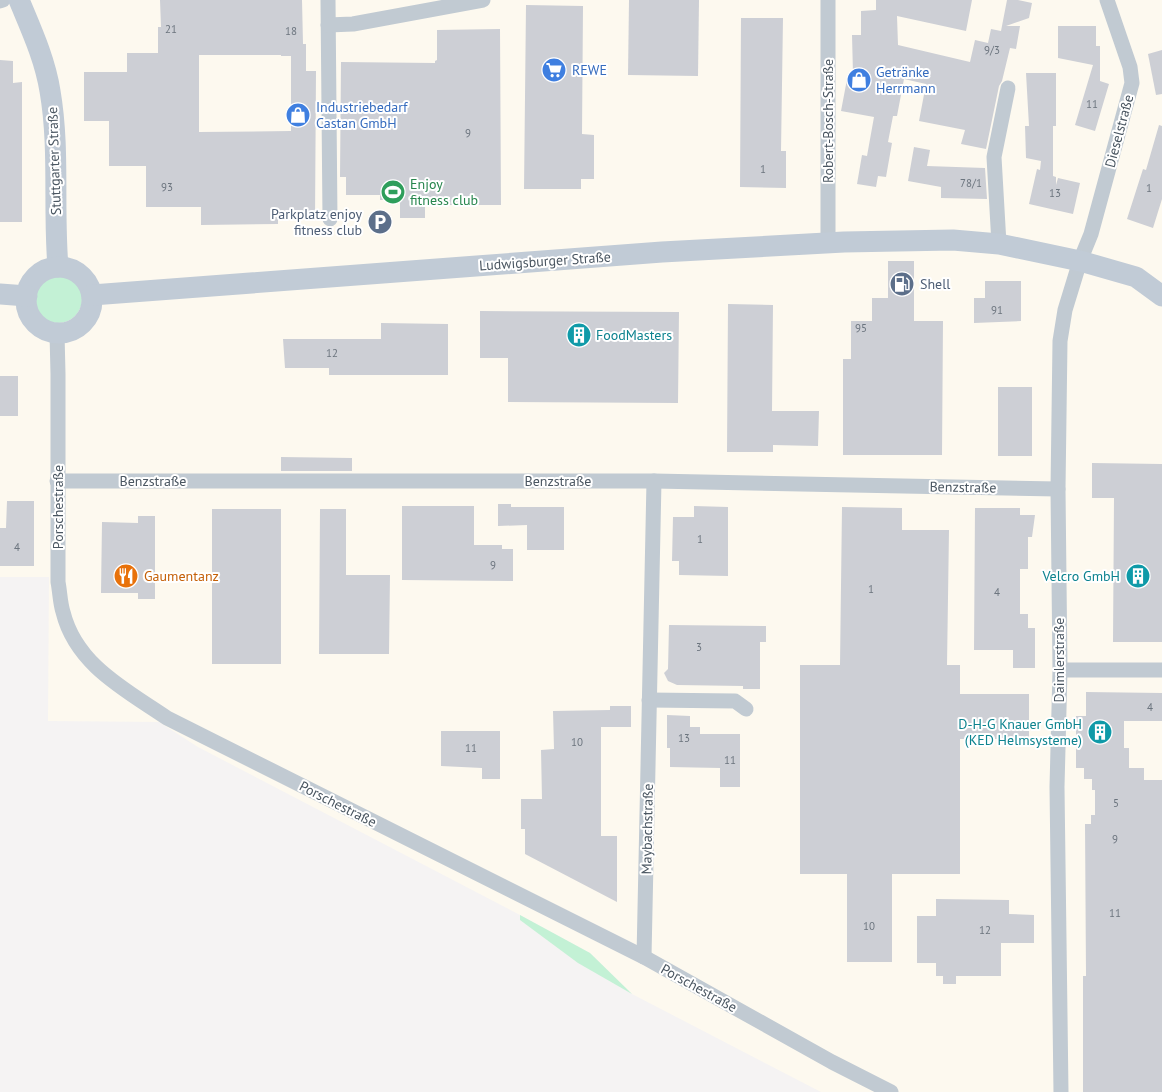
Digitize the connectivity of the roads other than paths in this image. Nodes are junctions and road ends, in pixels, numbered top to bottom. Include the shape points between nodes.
1 (19, 0) edge
2 (328, 0) edge
3 (483, 0) edge
4 (828, 0) edge
5 (1108, 0) edge
6 (328, 25) junction
7 (1008, 88) dead end
8 (330, 219) dead end
9 (828, 243) junction
10 (999, 244) junction
11 (1080, 261) junction
12 (58, 267) junction
13 (0, 294) edge
14 (92, 295) junction
15 (27, 296) junction
16 (1162, 296) edge
17 (57, 333) junction
18 (57, 481) junction
19 (654, 481) junction
20 (1058, 489) junction
21 (1060, 670) junction
22 (1162, 670) edge
23 (649, 700) junction
24 (746, 709) dead end
25 (644, 957) junction
26 (891, 1092) edge
27 (1061, 1092) edge

1 - 12 main road, Stuttgarter Straße via 43,60 50,89 55,127
2 - 6 street
3 - 6 street via 353,24
4 - 9 street, Robert-Bosch-Straße
5 - 11 street, Dieselstraße via 1130,67 1132,83
6 - 8 street
7 - 10 street via 994,157
9 - 10 main road, Ludwigsburger Straße via 953,240
9 - 14 main road, Ludwigsburger Straße via 662,252
10 - 11 main road, Ludwigsburger Straße
11 - 16 main road, Ludwigsburger Straße via 1136,277
11 - 20 street, Daimlerstraße via 1065,310 1060,341
12 - 14 main road via 82,276
12 - 15 main road via 34,278
13 - 15 main road
14 - 17 main road via 92,307 83,323 73,330
15 - 17 main road via 34,322
17 - 18 street, Porschestraße
18 - 19 street, Benzstraße
18 - 25 street, Porschestraße via 58,582 63,613 73,640 109,680 167,718
19 - 20 street, Benzstraße
19 - 23 street, Maybachstraße
20 - 21 street, Daimlerstraße
21 - 22 street
21 - 27 street, Daimlerstraße via 1057,796
23 - 24 street via 735,700
23 - 25 street, Maybachstraße
25 - 26 street, Porschestraße

